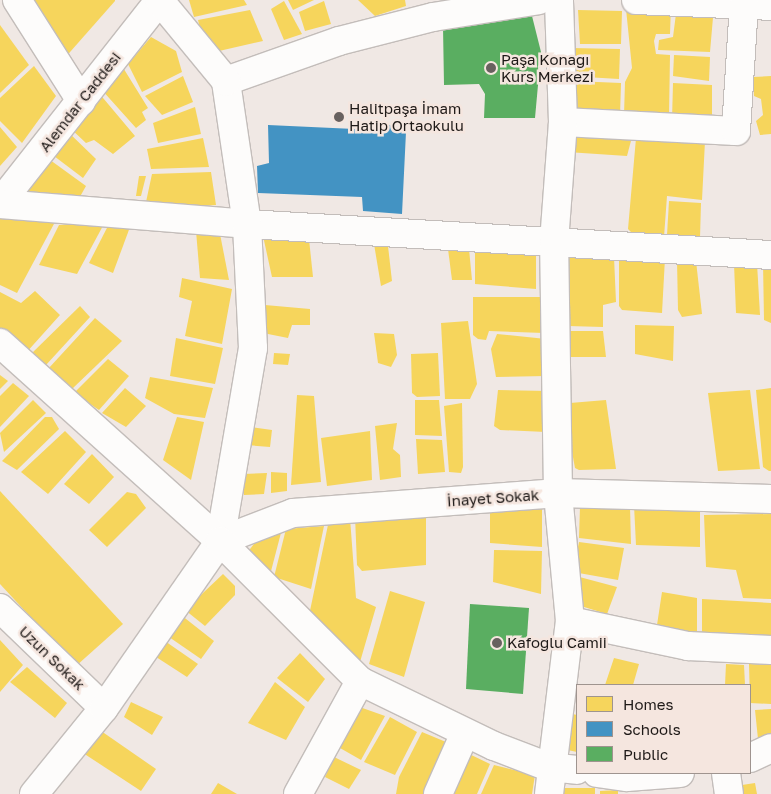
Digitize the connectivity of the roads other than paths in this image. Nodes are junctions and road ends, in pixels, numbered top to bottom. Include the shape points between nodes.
1 (160, 0) edge
2 (539, 0) edge
3 (559, 0) edge
4 (636, 0) edge
5 (744, 5) junction
6 (11, 6) edge
7 (771, 6) edge
8 (226, 80) junction
9 (81, 101) junction
10 (563, 122) junction
11 (0, 204) edge
12 (247, 224) junction
13 (554, 242) junction
14 (771, 255) edge
15 (0, 343) edge
16 (558, 493) junction
17 (771, 499) edge
18 (220, 541) junction
19 (0, 608) edge
20 (570, 621) junction
21 (771, 650) edge
22 (360, 681) junction
23 (104, 708) junction
24 (465, 733) junction
25 (771, 748) edge
26 (751, 758) edge
27 (549, 767) junction
28 (576, 770) edge
29 (604, 774) edge
30 (667, 774) edge
31 (726, 774) edge
32 (307, 791) edge
33 (38, 793) edge
34 (438, 794) edge
35 (549, 794) edge
36 (729, 794) edge

1 - 8 street
1 - 9 street, Alemdar Caddesi
2 - 8 street via 433,17 339,41
3 - 10 street
4 - 5 street
5 - 7 street
5 - 10 street via 736,131
6 - 9 street
8 - 12 street
9 - 11 street, Alemdar Caddesi
10 - 13 street
11 - 12 street
12 - 13 street
12 - 18 street via 252,348
13 - 14 street
13 - 16 street
15 - 18 street
16 - 17 street, İnayet Sokak
16 - 18 street, İnayet Sokak via 294,513
16 - 20 street
18 - 22 street
18 - 23 street
19 - 23 street, Uzun Sokak
20 - 21 street via 688,646
20 - 27 street
22 - 24 street
22 - 32 street
23 - 33 street
24 - 27 street
24 - 34 street
25 - 26 street
27 - 28 street
27 - 35 street
29 - 30 street via 627,777
31 - 36 street

